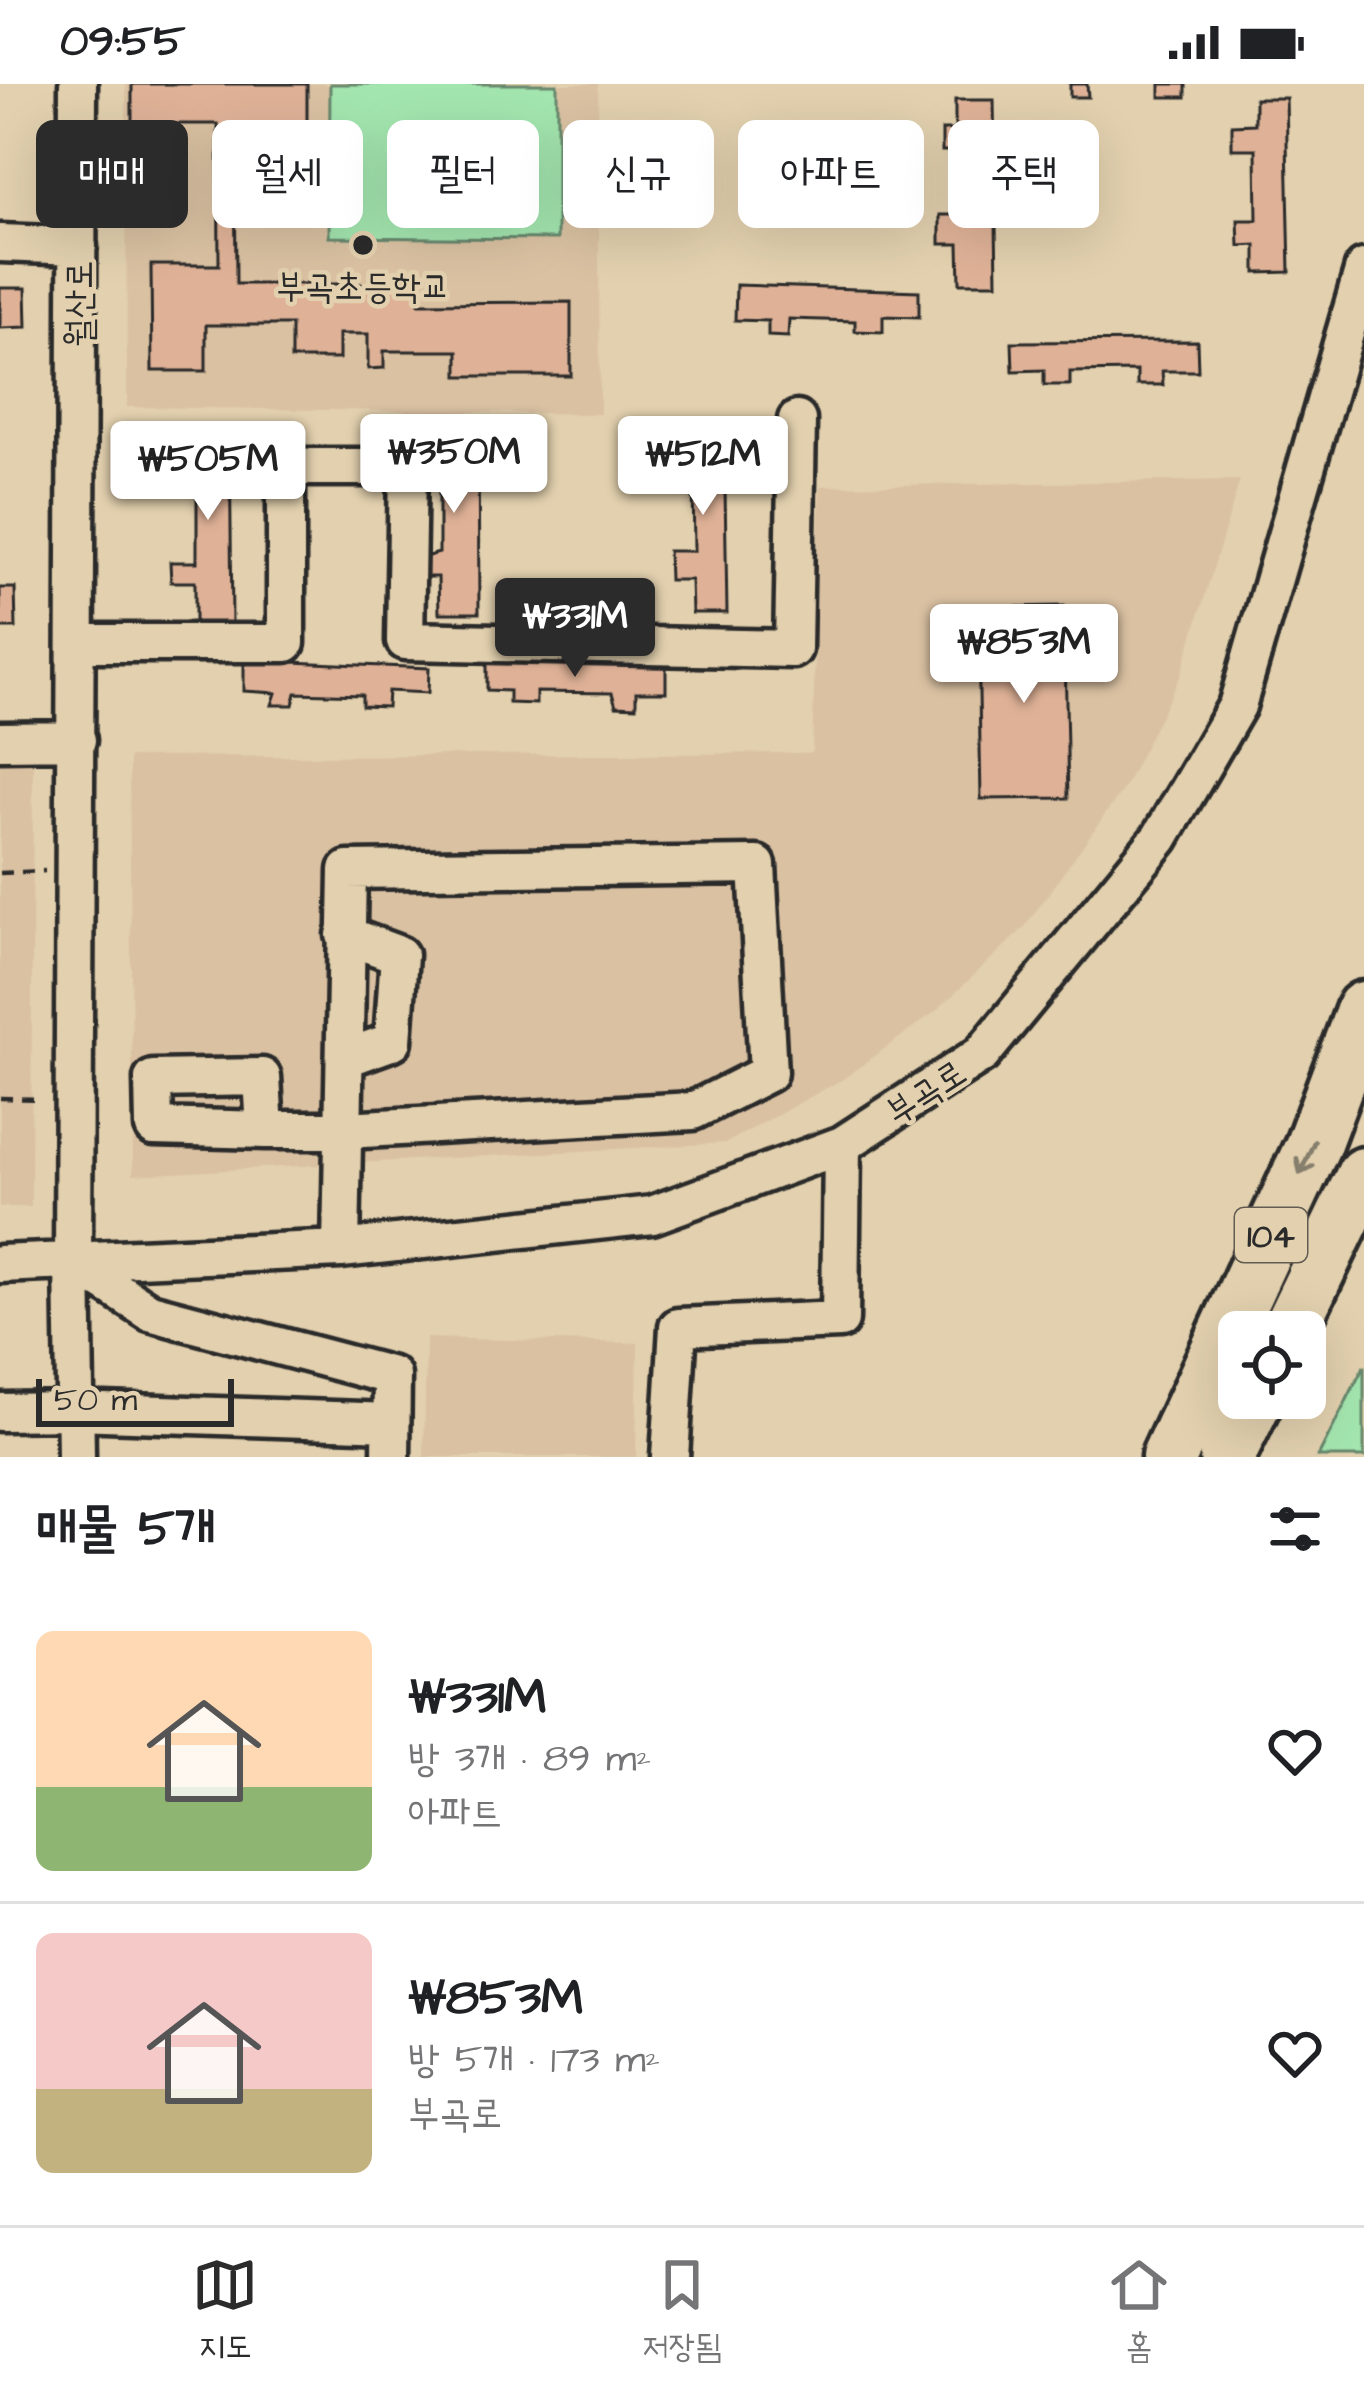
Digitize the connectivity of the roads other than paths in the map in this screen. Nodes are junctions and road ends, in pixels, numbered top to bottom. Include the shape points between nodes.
1 (78, 84) edge
2 (0, 243) edge
3 (78, 246) junction
4 (1364, 268) edge
5 (796, 420) dead end
6 (77, 643) junction
7 (77, 740) junction
8 (0, 741) edge
9 (345, 934) junction
10 (1364, 1009) edge
11 (346, 1058) junction
12 (265, 1130) dead end
13 (345, 1130) junction
14 (842, 1145) junction
15 (1364, 1175) edge
16 (341, 1249) junction
17 (73, 1262) junction
18 (0, 1264) edge
19 (1298, 1311) edge
20 (75, 1411) junction
21 (0, 1412) edge
22 (1246, 1419) edge
23 (391, 1439) edge
24 (76, 1457) edge
25 (670, 1457) edge
26 (1169, 1457) edge
27 (1227, 1457) edge

1 - 3 street, 월산로
2 - 3 street
3 - 6 street, 월산로
4 - 14 street, 부곡로 via 1237,706 1160,838 982,1054
5 - 6 street via 793,649 405,641 408,467 286,467 286,643
6 - 7 street, 월산로
7 - 8 street
7 - 17 street, 월산로
9 - 11 street
9 - 11 street via 399,955 393,1040
9 - 13 street via 348,870 757,865 768,1073 693,1111
10 -> 26 highway, 104 via 1313,1144
11 - 13 street
12 - 13 street
13 - 16 street
14 - 16 street, 부곡로 via 652,1215
14 - 25 street via 840,1319 678,1327
15 - 19 highway, 104
16 - 17 street, 부곡로
17 - 18 street, 부곡로
17 - 20 street, 월산로
17 - 23 street via 149,1312 392,1376
20 - 21 street
20 - 23 street
20 - 24 street, 월산로
22 - 27 highway

